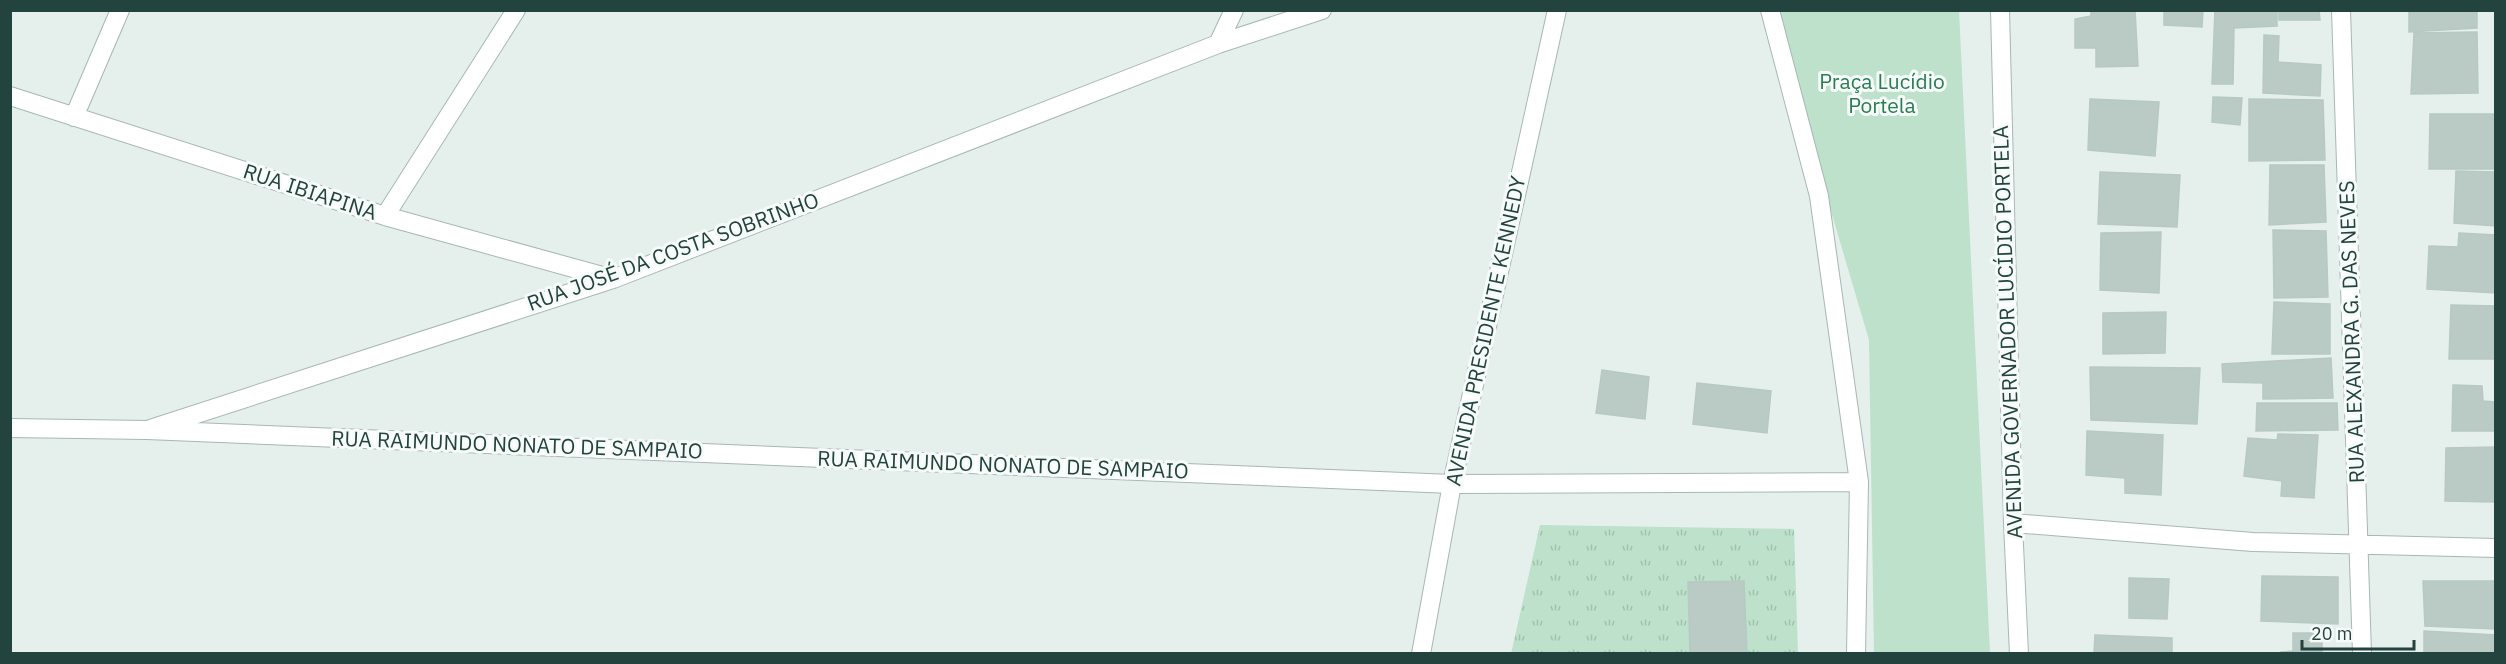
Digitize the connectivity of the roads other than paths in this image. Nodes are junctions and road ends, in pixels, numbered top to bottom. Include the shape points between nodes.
1 (120, 10) edge
2 (516, 10) edge
3 (1234, 10) edge
4 (1322, 10) edge
5 (1557, 10) edge
6 (1770, 10) edge
7 (2000, 10) edge
8 (2342, 10) edge
9 (1218, 44) junction
10 (10, 96) edge
11 (74, 117) junction
12 (385, 216) junction
13 (613, 279) junction
14 (10, 428) edge
15 (147, 430) junction
16 (1858, 482) junction
17 (1452, 484) junction
18 (2013, 523) junction
19 (2360, 545) junction
20 (2496, 548) edge
21 (1421, 654) edge
22 (1856, 654) edge
23 (2019, 654) edge
24 (2362, 654) edge

1 - 11 street
2 - 12 street
3 - 9 street
4 - 9 street, RUA JOSÉ DA COSTA SOBRINHO
5 - 17 street, AVENIDA PRESIDENTE KENNEDY
6 - 16 street via 1819,196
7 - 18 street, AVENIDA GOVERNADOR LUCÍDIO PORTELA
8 - 19 street, RUA ALEXANDRA G. DAS NEVES
9 - 13 street, RUA JOSÉ DA COSTA SOBRINHO
10 - 11 street, RUA IBIAPINA
11 - 12 street, RUA IBIAPINA
12 - 13 street, RUA IBIAPINA
13 - 15 street, RUA JOSÉ DA COSTA SOBRINHO
14 - 15 street, RUA JOSÉ DA COSTA SOBRINHO
15 - 17 street, RUA RAIMUNDO NONATO DE SAMPAIO
16 - 17 street, RUA RAIMUNDO NONATO DE SAMPAIO
16 - 22 street
17 - 21 street, AVENIDA PRESIDENTE KENNEDY
18 - 19 street via 2253,542
18 - 23 street, AVENIDA GOVERNADOR LUCÍDIO PORTELA
19 - 20 street
19 - 24 street, RUA ALEXANDRA G. DAS NEVES

